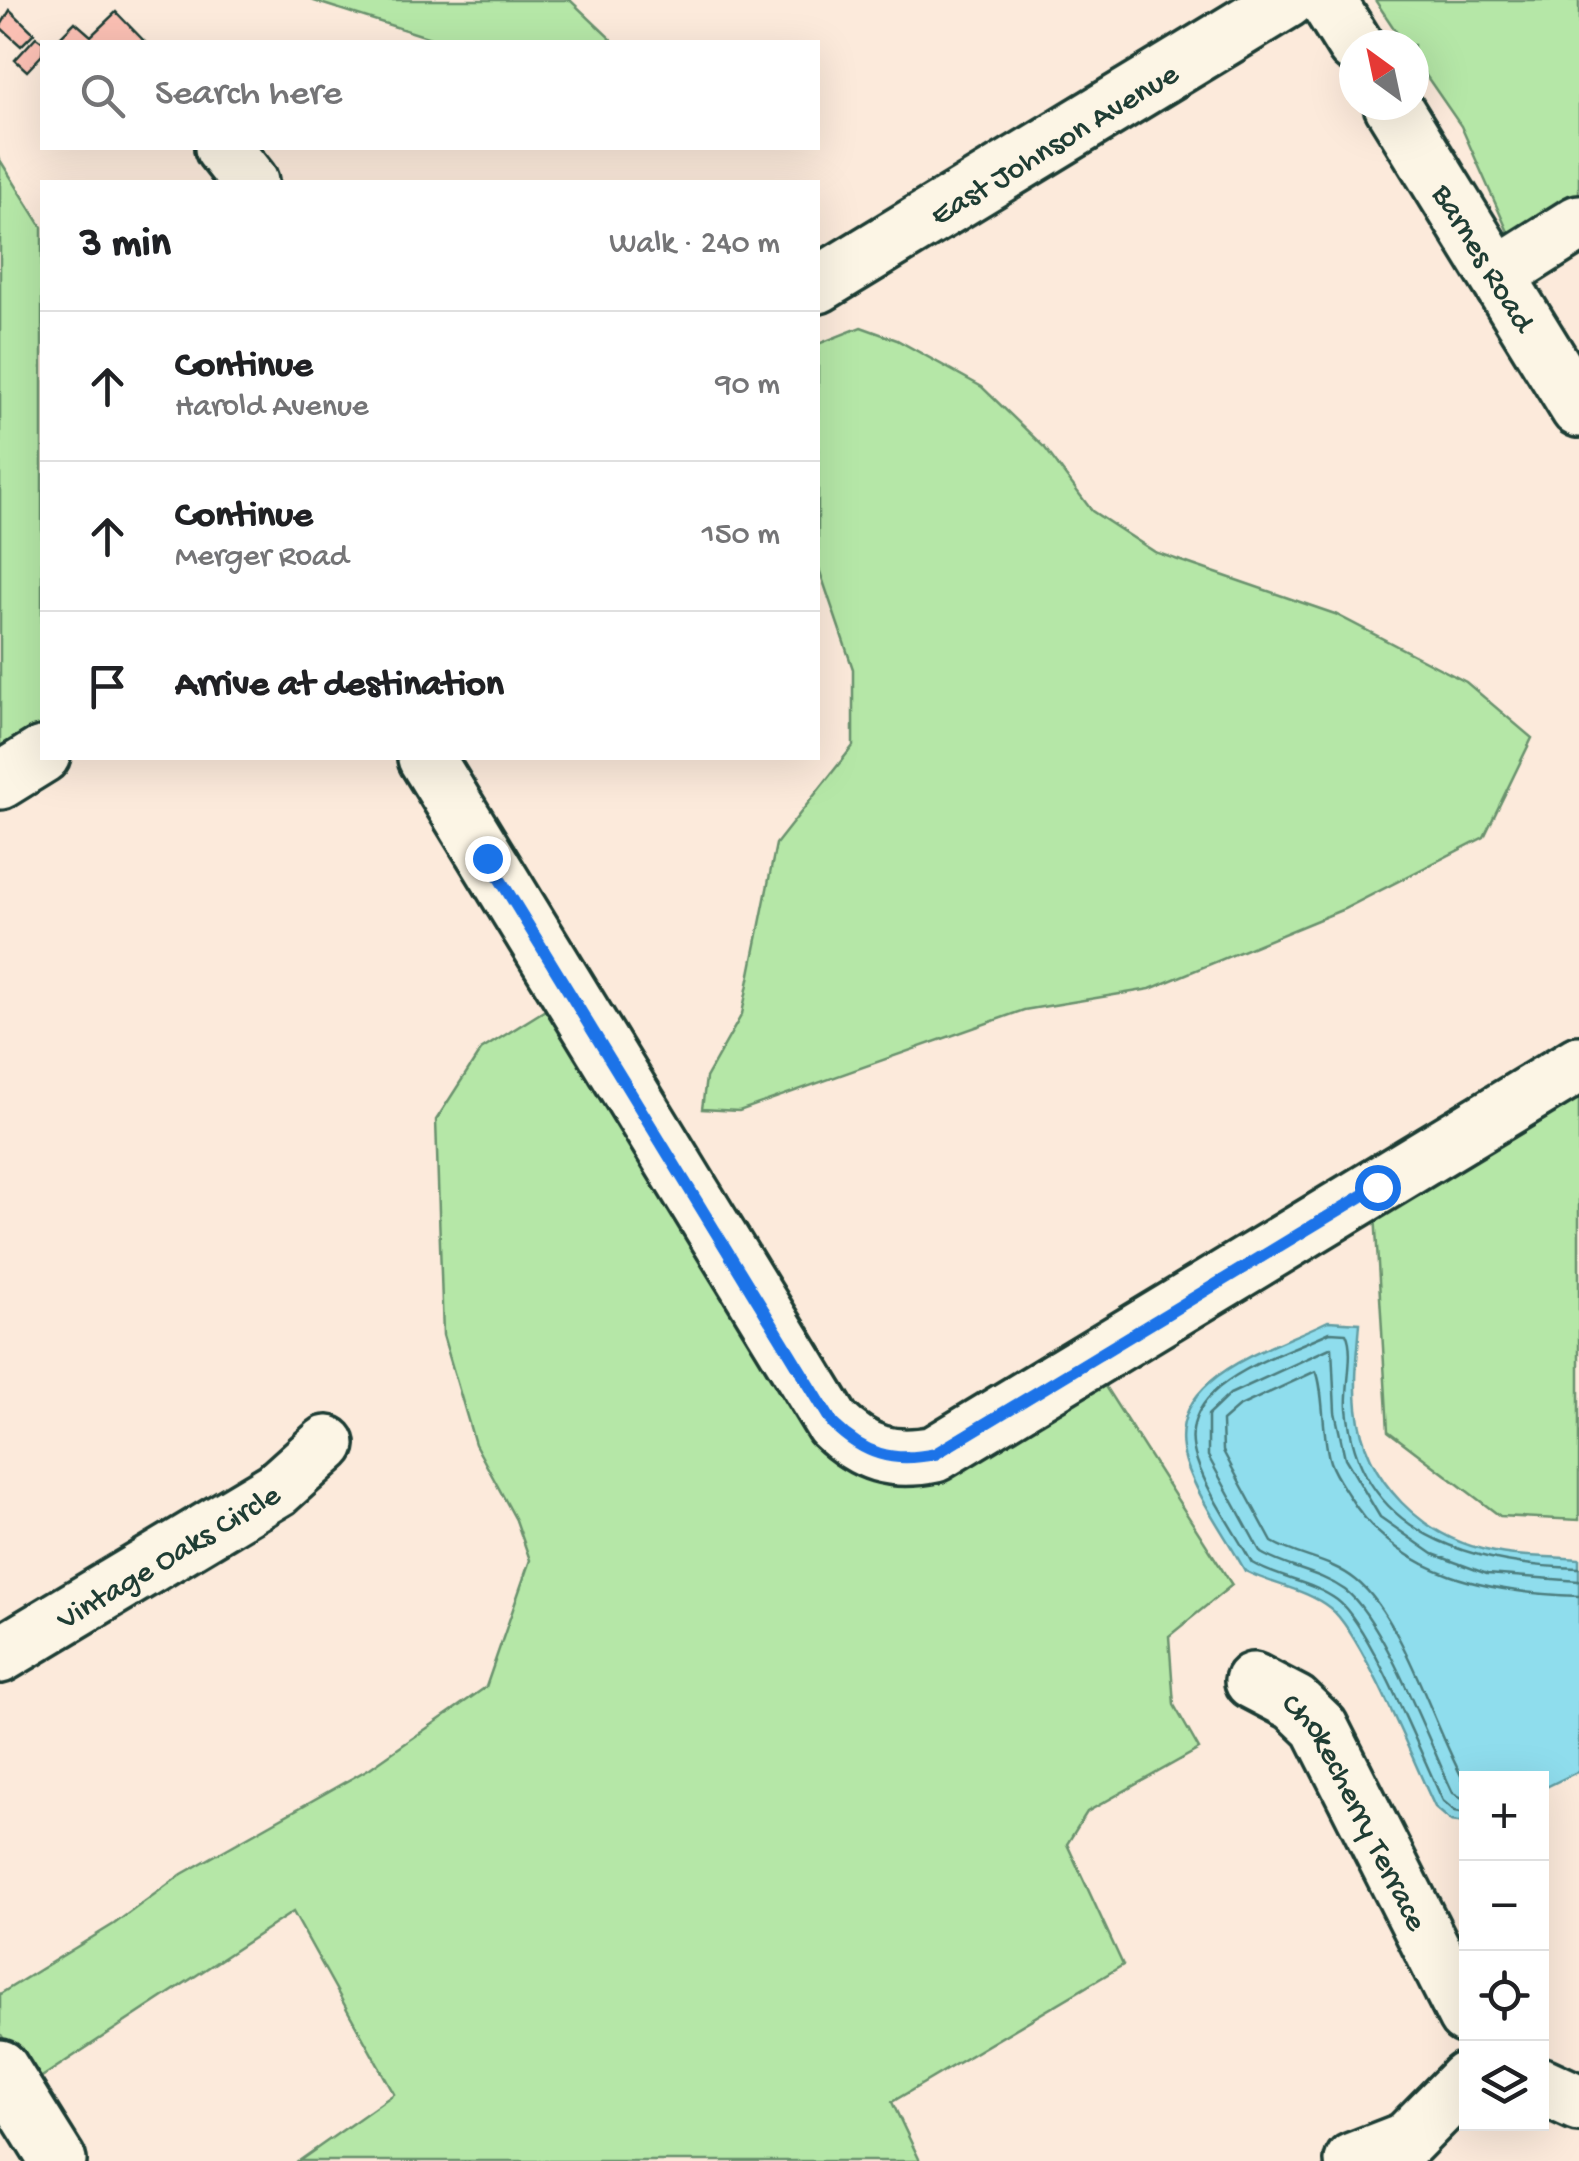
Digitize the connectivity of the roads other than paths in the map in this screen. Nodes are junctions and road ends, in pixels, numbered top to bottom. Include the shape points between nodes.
1 (1287, 0) edge
2 (1327, 0) edge
3 (1346, 30) edge
4 (1401, 120) edge
5 (225, 150) edge
6 (248, 180) edge
7 (1579, 223) edge
8 (1498, 274) junction
9 (820, 284) edge
10 (1579, 409) edge
11 (40, 756) edge
12 (427, 760) edge
13 (0, 781) edge
14 (1579, 1064) edge
15 (327, 1444) dead end
16 (0, 1655) edge
17 (1254, 1680) dead end
18 (1459, 2002) edge
19 (0, 2068) edge
20 (1459, 2087) edge
21 (1549, 2089) edge
22 (1579, 2103) edge
23 (58, 2161) edge
24 (1353, 2161) edge

1 - 9 street, East Johnson Avenue
2 - 3 street
4 - 8 street, Barnes Road
5 - 6 street
7 - 8 street
8 - 10 street, Barnes Road
11 - 13 street
12 - 14 street via 833,1424 879,1456 909,1460 935,1454
15 - 16 street, Vintage Oaks Circle via 277,1489
17 - 18 street, Chokecherry Terrace via 1295,1703 1320,1727
19 - 23 street
20 - 24 street via 1407,2140
21 - 22 street

